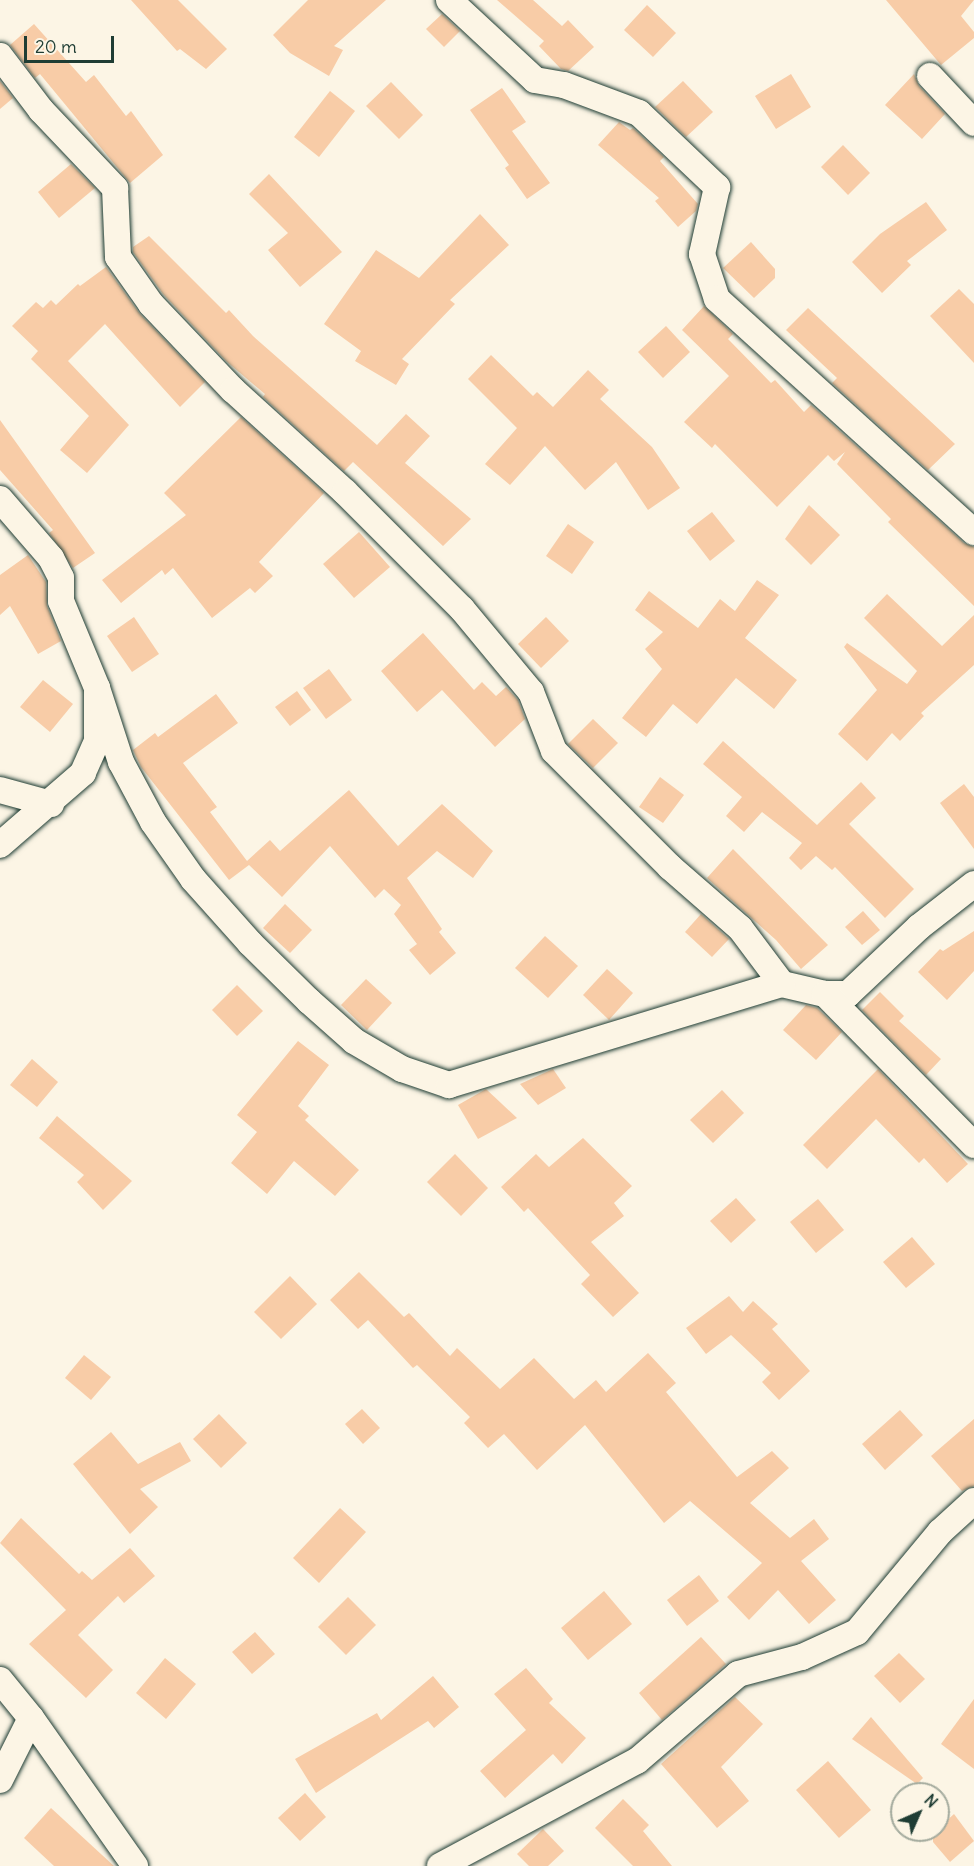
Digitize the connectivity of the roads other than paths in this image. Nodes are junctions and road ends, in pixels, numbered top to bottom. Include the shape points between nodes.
1 (449, 0) edge
2 (0, 56) edge
3 (930, 76) dead end
4 (974, 123) edge
5 (0, 499) edge
6 (974, 532) edge
7 (97, 688) junction
8 (0, 790) edge
9 (51, 804) junction
10 (0, 845) edge
11 (974, 884) edge
12 (782, 984) junction
13 (825, 994) junction
14 (974, 1145) edge
15 (974, 1502) edge
16 (0, 1680) edge
17 (31, 1718) junction
18 (0, 1780) edge
19 (135, 1866) edge
20 (440, 1866) edge

1 - 6 street via 535,80 564,85 639,113 717,187 702,254 717,298
2 - 12 street via 41,110 114,188 118,257 151,304 233,390 345,492 462,609 531,692 554,751 670,867 740,928
3 - 4 street
5 - 7 street via 51,558 61,579 61,601
7 - 9 street via 97,741 83,773
7 - 12 street via 121,762 153,822 193,879 316,1008 354,1041 402,1069 449,1085
8 - 9 street
9 - 10 street
11 - 13 street via 919,927 848,994
12 - 13 street
13 - 14 street
15 - 20 street via 940,1532 857,1632 802,1657 738,1674 637,1761
16 - 17 street
17 - 18 street
17 - 19 street

